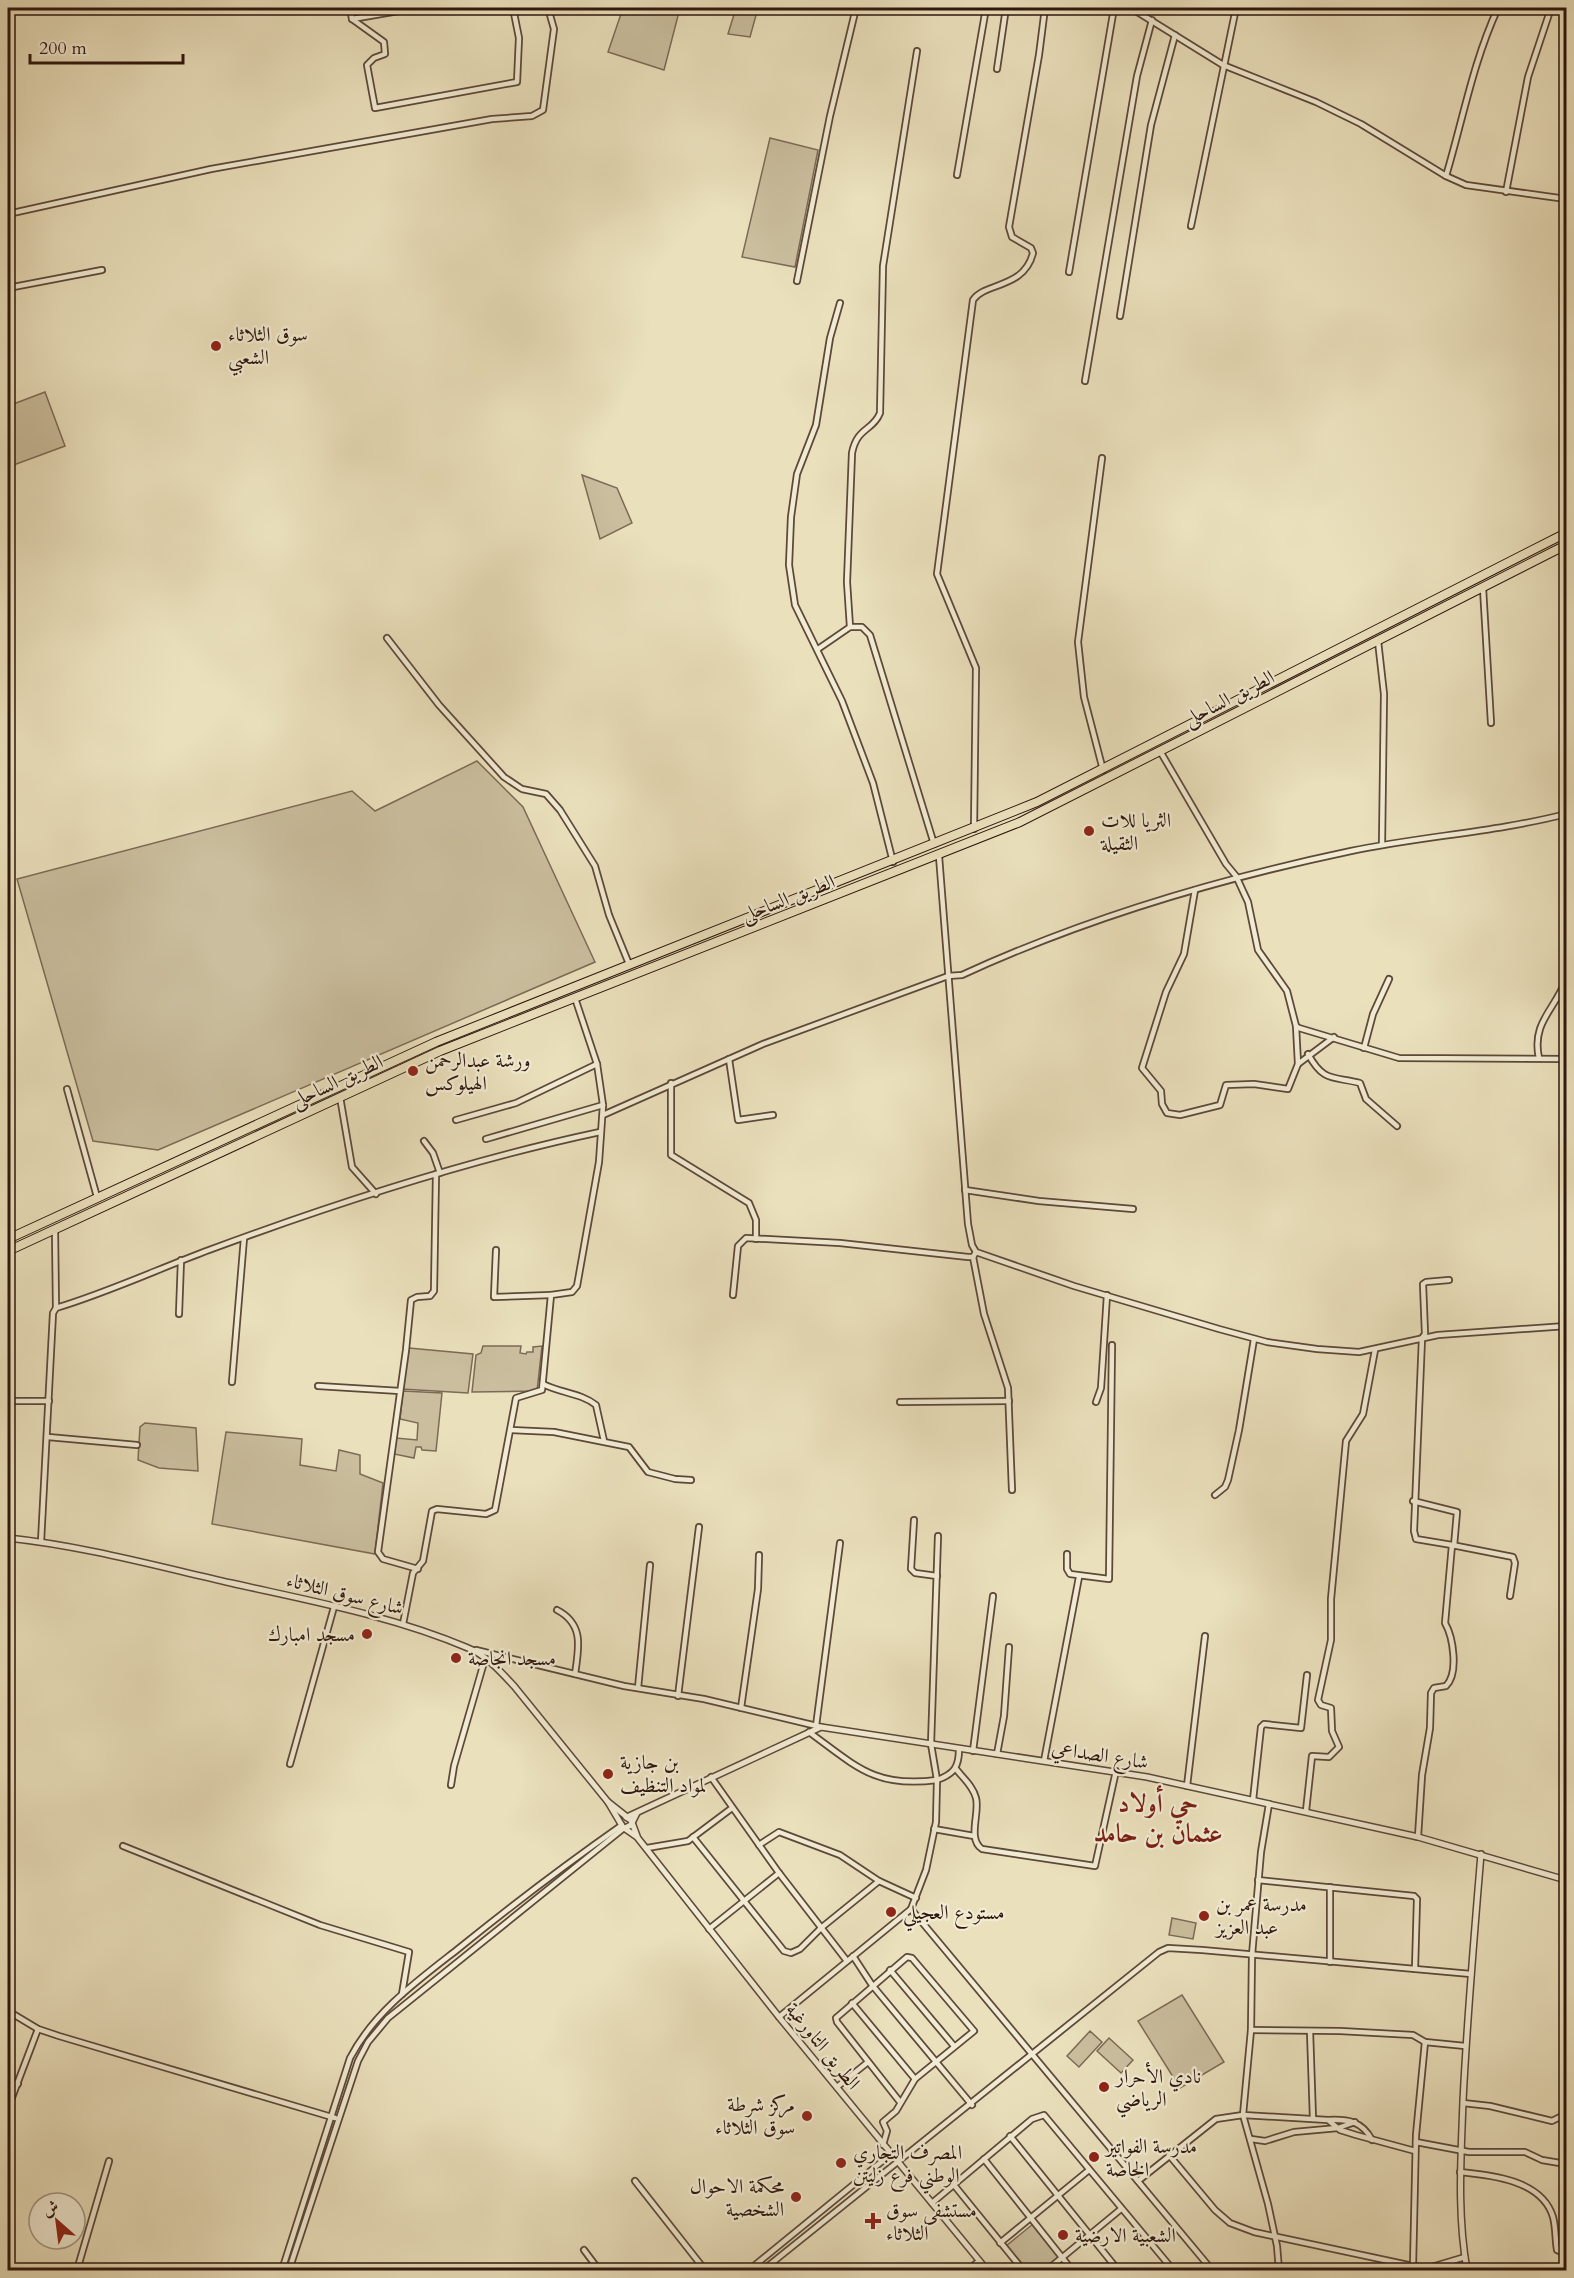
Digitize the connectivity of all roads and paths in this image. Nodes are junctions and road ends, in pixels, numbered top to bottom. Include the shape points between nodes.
1 (350, 8) edge
2 (416, 8) edge
3 (513, 8) edge
4 (548, 8) edge
5 (856, 8) edge
6 (986, 8) edge
7 (1006, 8) edge
8 (1045, 8) edge
9 (1114, 8) edge
10 (1131, 8) edge
11 (1236, 8) edge
12 (1498, 8) edge
13 (1551, 8) edge
14 (352, 19) junction
15 (1152, 20) junction
16 (1175, 35) junction
17 (917, 51) dead end
18 (1223, 65) junction
19 (997, 69) dead end
20 (957, 175) dead end
21 (1446, 176) junction
22 (1506, 192) junction
23 (1566, 198) edge
24 (8, 214) edge
25 (1191, 226) dead end
26 (102, 270) dead end
27 (1069, 272) dead end
28 (797, 281) dead end
29 (8, 288) edge
30 (840, 303) dead end
31 (1120, 316) dead end
32 (1085, 381) dead end
33 (1102, 458) dead end
34 (1566, 533) edge
35 (1566, 545) edge
36 (1483, 588) junction
37 (1456, 590) junction
38 (1460, 600) junction
39 (850, 627) junction
40 (387, 638) dead end
41 (1378, 641) junction
42 (818, 649) junction
43 (1491, 723) dead end
44 (1160, 751) junction
45 (1103, 770) junction
46 (1566, 814) edge
47 (974, 829) junction
48 (934, 845) junction
49 (1382, 845) junction
50 (939, 856) junction
51 (893, 862) junction
52 (1236, 876) junction
53 (1194, 890) junction
54 (812, 893) junction
55 (817, 904) junction
56 (629, 964) junction
57 (948, 976) junction
58 (1389, 979) dead end
59 (1566, 979) edge
60 (575, 998) junction
61 (1296, 1026) junction
62 (1334, 1037) junction
63 (1364, 1048) junction
64 (1308, 1054) junction
65 (1539, 1058) junction
66 (729, 1059) junction
67 (1566, 1059) edge
68 (597, 1064) junction
69 (1298, 1064) junction
70 (671, 1083) junction
71 (67, 1089) dead end
72 (340, 1097) junction
73 (603, 1106) junction
74 (603, 1115) junction
75 (773, 1115) dead end
76 (456, 1120) dead end
77 (1397, 1126) dead end
78 (600, 1132) junction
79 (486, 1139) dead end
80 (424, 1141) dead end
81 (148, 1173) junction
82 (438, 1174) junction
83 (153, 1184) junction
84 (965, 1190) junction
85 (376, 1194) junction
86 (98, 1197) junction
87 (1133, 1209) dead end
88 (55, 1230) junction
89 (8, 1239) edge
90 (244, 1239) junction
91 (756, 1239) junction
92 (496, 1250) dead end
93 (8, 1251) edge
94 (974, 1254) junction
95 (181, 1260) junction
96 (1449, 1280) dead end
97 (551, 1295) junction
98 (733, 1295) dead end
99 (1107, 1295) junction
100 (56, 1308) junction
101 (179, 1314) dead end
102 (1566, 1326) edge
103 (1422, 1338) junction
104 (1254, 1339) junction
105 (1112, 1345) dead end
106 (1375, 1350) junction
107 (232, 1382) dead end
108 (543, 1384) junction
109 (318, 1386) dead end
110 (400, 1391) junction
111 (12, 1401) dead end
112 (49, 1401) junction
113 (900, 1401) dead end
114 (1009, 1401) junction
115 (1096, 1402) dead end
116 (511, 1430) junction
117 (48, 1437) junction
118 (604, 1441) junction
119 (137, 1445) dead end
120 (690, 1479) dead end
121 (1012, 1490) dead end
122 (1215, 1495) dead end
123 (1413, 1501) junction
124 (914, 1520) dead end
125 (699, 1527) dead end
126 (938, 1536) dead end
127 (8, 1538) edge
128 (41, 1542) junction
129 (840, 1543) dead end
130 (1453, 1546) junction
131 (1067, 1554) dead end
132 (759, 1555) dead end
133 (650, 1565) dead end
134 (418, 1569) junction
135 (937, 1576) junction
136 (1079, 1577) junction
137 (993, 1596) dead end
138 (1510, 1596) dead end
139 (334, 1607) junction
140 (557, 1610) dead end
141 (403, 1624) junction
142 (1205, 1636) dead end
143 (1009, 1647) dead end
144 (471, 1649) junction
145 (485, 1659) junction
146 (575, 1674) junction
147 (1306, 1676) dead end
148 (638, 1688) junction
149 (678, 1696) junction
150 (741, 1708) junction
151 (818, 1726) junction
152 (809, 1732) junction
153 (931, 1744) junction
154 (959, 1749) junction
155 (973, 1751) junction
156 (997, 1754) junction
157 (1044, 1761) junction
158 (290, 1764) dead end
159 (956, 1769) junction
160 (1116, 1771) junction
161 (711, 1777) junction
162 (937, 1780) junction
163 (451, 1785) dead end
164 (1187, 1786) junction
165 (1252, 1800) junction
166 (608, 1802) junction
167 (1269, 1804) junction
168 (732, 1808) junction
169 (1306, 1811) junction
170 (638, 1812) junction
171 (627, 1817) junction
172 (632, 1824) junction
173 (622, 1826) junction
174 (934, 1829) junction
175 (974, 1836) junction
176 (638, 1837) junction
177 (1418, 1837) junction
178 (693, 1838) junction
179 (759, 1845) junction
180 (123, 1846) dead end
181 (646, 1848) junction
182 (1481, 1854) junction
183 (779, 1873) junction
184 (1258, 1880) junction
185 (1566, 1880) edge
186 (879, 1881) junction
187 (1330, 1887) junction
188 (916, 1898) junction
189 (744, 1901) junction
190 (911, 1910) junction
191 (487, 1925) junction
192 (821, 1928) junction
193 (709, 1929) junction
194 (494, 1932) junction
195 (1252, 1955) junction
196 (853, 1956) junction
197 (847, 1961) junction
198 (1330, 1962) junction
199 (1415, 1969) junction
200 (890, 1970) junction
201 (1471, 1974) junction
202 (872, 1985) junction
203 (402, 1994) junction
204 (852, 2002) junction
205 (8, 2011) edge
206 (779, 2017) junction
207 (38, 2029) junction
208 (1251, 2030) junction
209 (1310, 2031) junction
210 (1425, 2042) junction
211 (954, 2046) junction
212 (1465, 2046) junction
213 (1033, 2056) junction
214 (935, 2061) junction
215 (868, 2062) junction
216 (915, 2079) junction
217 (8, 2080) edge
218 (18, 2084) junction
219 (837, 2087) junction
220 (900, 2102) junction
221 (1463, 2103) junction
222 (972, 2105) junction
223 (8, 2108) edge
224 (1566, 2114) edge
225 (1243, 2115) junction
226 (332, 2118) junction
227 (340, 2119) junction
228 (1313, 2119) junction
229 (1328, 2120) junction
230 (1355, 2122) junction
231 (1338, 2128) junction
232 (1010, 2136) junction
233 (1251, 2139) junction
234 (1372, 2140) junction
235 (1265, 2141) junction
236 (1416, 2142) junction
237 (883, 2145) junction
238 (1460, 2150) junction
239 (1415, 2151) junction
240 (1256, 2153) junction
241 (891, 2154) junction
242 (1169, 2155) junction
243 (984, 2159) junction
244 (109, 2161) dead end
245 (897, 2162) junction
246 (1566, 2164) edge
247 (1089, 2170) junction
248 (1460, 2172) junction
249 (635, 2181) dead end
250 (1138, 2181) junction
251 (954, 2185) junction
252 (1058, 2195) junction
253 (932, 2203) junction
254 (1121, 2209) junction
255 (1030, 2219) junction
256 (295, 2230) junction
257 (302, 2232) junction
258 (1090, 2235) junction
259 (1274, 2235) junction
260 (1000, 2243) junction
261 (584, 2250) dead end
262 (1566, 2254) edge
263 (1465, 2257) junction
264 (1062, 2258) junction
265 (760, 2261) junction
266 (979, 2261) junction
267 (1413, 2266) junction
268 (766, 2270) edge
269 (77, 2271) edge
270 (282, 2271) edge
271 (290, 2271) edge
272 (599, 2271) edge
273 (705, 2271) edge
274 (749, 2271) edge
275 (968, 2271) edge
276 (987, 2271) edge
277 (1023, 2271) edge
278 (1047, 2271) edge
279 (1072, 2271) edge
280 (1118, 2271) edge
281 (1168, 2271) edge
282 (1212, 2271) edge
283 (1279, 2271) edge
284 (1467, 2271) edge

1 - 14 street
2 - 14 street
3 - 14 street via 519,38 517,82 375,108 367,65 385,54 384,42
4 - 24 street via 554,29 543,110 532,116 492,119 211,169
5 - 28 street
6 - 20 street
7 - 19 street
8 - 47 street via 1009,227 1012,237 1033,253 1025,270 973,300 938,559 938,582 976,668
9 - 27 street
10 - 15 street
11 - 18 street
12 - 21 street via 1472,73 1460,133
13 - 22 street via 1528,77
15 - 16 street
15 - 32 street via 1137,76
16 - 18 street
16 - 31 street via 1151,125
17 - 39 street via 882,266 880,413 858,435 852,453 846,582
18 - 21 street via 1361,124
18 - 25 street
21 - 22 street via 1467,185
22 - 23 street
26 - 29 street
30 - 42 street via 830,338 816,425 797,474 790,536 792,594
33 - 45 street via 1078,642 1084,696
34 - 37 highway, الطريق الساحلى
35 - 36 highway, الطريق الساحلى
36 - 38 highway, الطريق الساحلى
36 - 43 street
37 - 38 highway
37 - 45 highway, الطريق الساحلى
38 - 41 highway, الطريق الساحلى
39 - 42 street
39 - 48 street via 862,627 870,635
40 - 56 street via 439,705 504,777 522,789 546,794 560,810 594,866
41 - 44 highway, الطريق الساحلى
41 - 49 street via 1384,694
42 - 51 street via 871,775
44 - 50 highway, الطريق الساحلى via 1040,813
44 - 52 street
45 - 47 highway, الطريق الساحلى
46 - 49 street
47 - 48 highway, الطريق الساحلى
48 - 51 highway, الطريق الساحلى
49 - 52 street
50 - 55 highway, الطريق الساحلى
50 - 57 street
51 - 54 highway, الطريق الساحلى
52 - 53 street
52 - 61 street via 1248,902 1258,950 1287,991
53 - 57 street via 1078,928 962,975
53 - 69 street via 1184,954 1166,992 1143,1061 1144,1073 1161,1091 1164,1109 1176,1115 1217,1106 1222,1102 1226,1085 1254,1084 1285,1090 1291,1086
54 - 55 highway
54 - 56 highway, الطريق الساحلى
55 - 60 highway, الطريق الساحلى
56 - 81 highway, الطريق الساحلى via 436,1042
57 - 66 street
57 - 84 street
58 - 63 street via 1373,1014
59 - 65 street via 1557,1000 1540,1022
60 - 68 street
60 - 72 highway, الطريق الساحلى via 440,1051
61 - 62 street
61 - 69 street
62 - 63 street
62 - 64 street
63 - 65 street via 1399,1058
64 - 69 street
64 - 77 street via 1320,1073 1360,1083 1366,1099
65 - 67 street
66 - 70 street
66 - 75 street via 738,1120
68 - 73 street
68 - 76 street via 516,1103
70 - 74 street
70 - 91 street via 671,1155 749,1203 756,1220
71 - 86 street
72 - 83 highway, الطريق الساحلى
72 - 85 street via 352,1167
73 - 74 street
73 - 79 street
74 - 78 street
78 - 82 street
78 - 97 street via 599,1162 577,1286 572,1292
80 - 82 street via 433,1153
81 - 83 highway
81 - 86 highway, الطريق الساحلى
82 - 85 street
82 - 110 street via 434,1291 430,1296 411,1300
83 - 88 highway, الطريق الساحلى
84 - 87 street
84 - 94 street
85 - 90 street
86 - 89 highway, الطريق الساحلى
88 - 93 highway, الطريق الساحلى
88 - 100 street
90 - 95 street
90 - 107 street
91 - 94 street
91 - 98 street via 739,1242
92 - 97 street via 494,1297
94 - 99 street
94 - 114 street via 984,1314 1006,1379
95 - 100 street
95 - 101 street
96 - 103 street via 1423,1284
97 - 108 street
99 - 104 street
99 - 115 street via 1101,1388
100 - 112 street
102 - 103 street
103 - 106 street
103 - 123 street
104 - 106 street via 1317,1349
104 - 122 street via 1228,1480
105 - 136 street via 1109,1579
106 - 169 street via 1363,1414 1346,1441 1331,1599 1331,1640 1318,1700 1331,1708 1332,1731 1339,1747 1329,1757 1311,1756
108 - 116 street via 541,1392 516,1398
108 - 118 street via 596,1405
109 - 110 street
110 - 134 street via 378,1552 383,1559
111 - 112 street
112 - 117 street
113 - 114 street
114 - 121 street
116 - 118 street
116 - 134 street via 495,1510 486,1514 432,1511 423,1562
117 - 119 street
117 - 128 street
118 - 120 street via 632,1448 648,1472
123 - 130 street via 1416,1539
123 - 130 street via 1455,1510
124 - 135 street via 911,1569 915,1574
125 - 149 street
126 - 135 street
127 - 128 street, شارع سوق الثلاثاء
128 - 139 street, شارع سوق الثلاثاء via 106,1552
129 - 151 street
130 - 138 street via 1513,1557
130 - 177 street via 1445,1623 1452,1636 1451,1679 1431,1693
131 - 136 street via 1068,1572
132 - 150 street
133 - 148 street
134 - 141 street via 413,1573
135 - 153 street
136 - 157 street
137 - 155 street
139 - 141 street, شارع سوق الثلاثاء
139 - 158 street
140 - 146 street via 570,1616 578,1632
141 - 144 street, شارع سوق الثلاثاء
142 - 164 street
143 - 156 street
144 - 145 street, شارع سوق الثلاثاء
144 - 146 street
145 - 163 street
145 - 166 street, شارع سوق الثلاثاء via 514,1686
146 - 148 street
147 - 165 street via 1301,1728 1261,1726
148 - 149 street
149 - 150 street
150 - 151 street
151 - 152 street
151 - 153 street, شارع الصداعي
152 - 161 street
152 - 162 street via 876,1778 910,1784
153 - 154 street, شارع الصداعي
153 - 162 street
154 - 155 street, شارع الصداعي
154 - 159 street
155 - 156 street, شارع الصداعي
156 - 157 street, شارع الصداعي
157 - 160 street, شارع الصداعي
159 - 162 street
159 - 175 street via 976,1798
160 - 164 street, شارع الصداعي
160 - 175 street via 1095,1866 982,1849
161 - 168 street
161 - 170 street
162 - 174 street
164 - 165 street, شارع الصداعي
165 - 167 street, شارع الصداعي
166 - 171 street
166 - 173 street
167 - 169 street, شارع الصداعي
167 - 184 street
168 - 178 street
168 - 179 street
169 - 177 street, شارع الصداعي
170 - 171 street
170 - 172 street
171 - 172 street
171 - 173 street via 622,1819
172 - 173 street
172 - 176 street
173 - 176 street
173 - 191 street via 555,1871
173 - 194 street
174 - 175 street
174 - 188 street
176 - 181 street, الطريق التاورغية
177 - 182 street, شارع الصداعي
178 - 181 street
178 - 189 street
179 - 183 street
179 - 186 street via 779,1832 840,1855
180 - 203 street via 320,1925 409,1952
181 - 193 street, الطريق التاورغية
182 - 185 street, شارع الصداعي
182 - 201 street
183 - 189 street
183 - 192 street
184 - 187 street
184 - 195 street
186 - 188 street
186 - 192 street
187 - 198 street
187 - 199 street via 1416,1898
188 - 190 street
189 - 192 street via 784,1951 800,1950
189 - 193 street
190 - 196 street
190 - 213 street
191 - 194 street
191 - 203 street
192 - 197 street
193 - 206 street, الطريق التاورغية
194 - 227 street via 388,2018 368,2042
195 - 198 street
195 - 208 street
195 - 213 street via 1168,1948 1159,1952
196 - 197 street
196 - 202 street
197 - 206 street
198 - 199 street
199 - 201 street
200 - 202 street
200 - 211 street
200 - 211 street via 903,1958 912,1958 974,2031
201 - 212 street
202 - 204 street
202 - 214 street
203 - 226 street via 357,2044
204 - 215 street via 836,2018 837,2022
204 - 216 street
205 - 207 street
206 - 219 street, الطريق التاورغية
207 - 218 street
207 - 226 street
208 - 209 street
208 - 225 street
209 - 210 street via 1413,2035
209 - 228 street
210 - 212 street
210 - 236 street
211 - 214 street
212 - 221 street
213 - 222 street
213 - 250 street
214 - 216 street
214 - 222 street
215 - 219 street
215 - 220 street
216 - 220 street
217 - 218 street
218 - 223 street
219 - 237 street, الطريق التاورغية
220 - 237 street via 883,2122 887,2131
221 - 224 street via 1552,2121
221 - 238 street
222 - 245 street
225 - 228 street
225 - 233 street
225 - 242 street via 1216,2119
226 - 227 street
226 - 256 street
227 - 257 street
228 - 229 street
229 - 230 street
229 - 231 street
230 - 231 street
230 - 234 street
231 - 234 street
231 - 235 street via 1300,2131
232 - 243 street
232 - 247 street via 1044,2115
232 - 252 street
233 - 235 street
233 - 240 street
234 - 239 street
235 - 240 street
236 - 238 street
236 - 239 street
237 - 241 street, الطريق التاورغية
238 - 246 street via 1525,2152
238 - 248 street
239 - 267 street
240 - 259 street
241 - 245 street, الطريق التاورغية
241 - 265 street
242 - 250 street
242 - 259 street via 1230,2223
243 - 251 street
243 - 255 street
244 - 269 street
245 - 253 street, الطريق التاورغية
245 - 268 street
247 - 252 street
247 - 254 street
248 - 262 street via 1501,2177 1541,2198 1553,2217 1557,2250
248 - 263 street via 1459,2210
249 - 273 street
250 - 282 street
251 - 253 street
251 - 260 street
252 - 255 street
252 - 258 street
253 - 266 street, الطريق التاورغية
254 - 258 street
254 - 281 street via 1169,2265
255 - 260 street
255 - 264 street
256 - 257 street
256 - 270 street
257 - 271 street
258 - 264 street
258 - 280 street
259 - 267 street
259 - 283 street
260 - 277 street
261 - 272 street
263 - 267 street via 1428,2268
263 - 284 street
264 - 278 street
264 - 279 street
265 - 268 street
265 - 274 street
266 - 275 street
266 - 276 street, الطريق التاورغية

